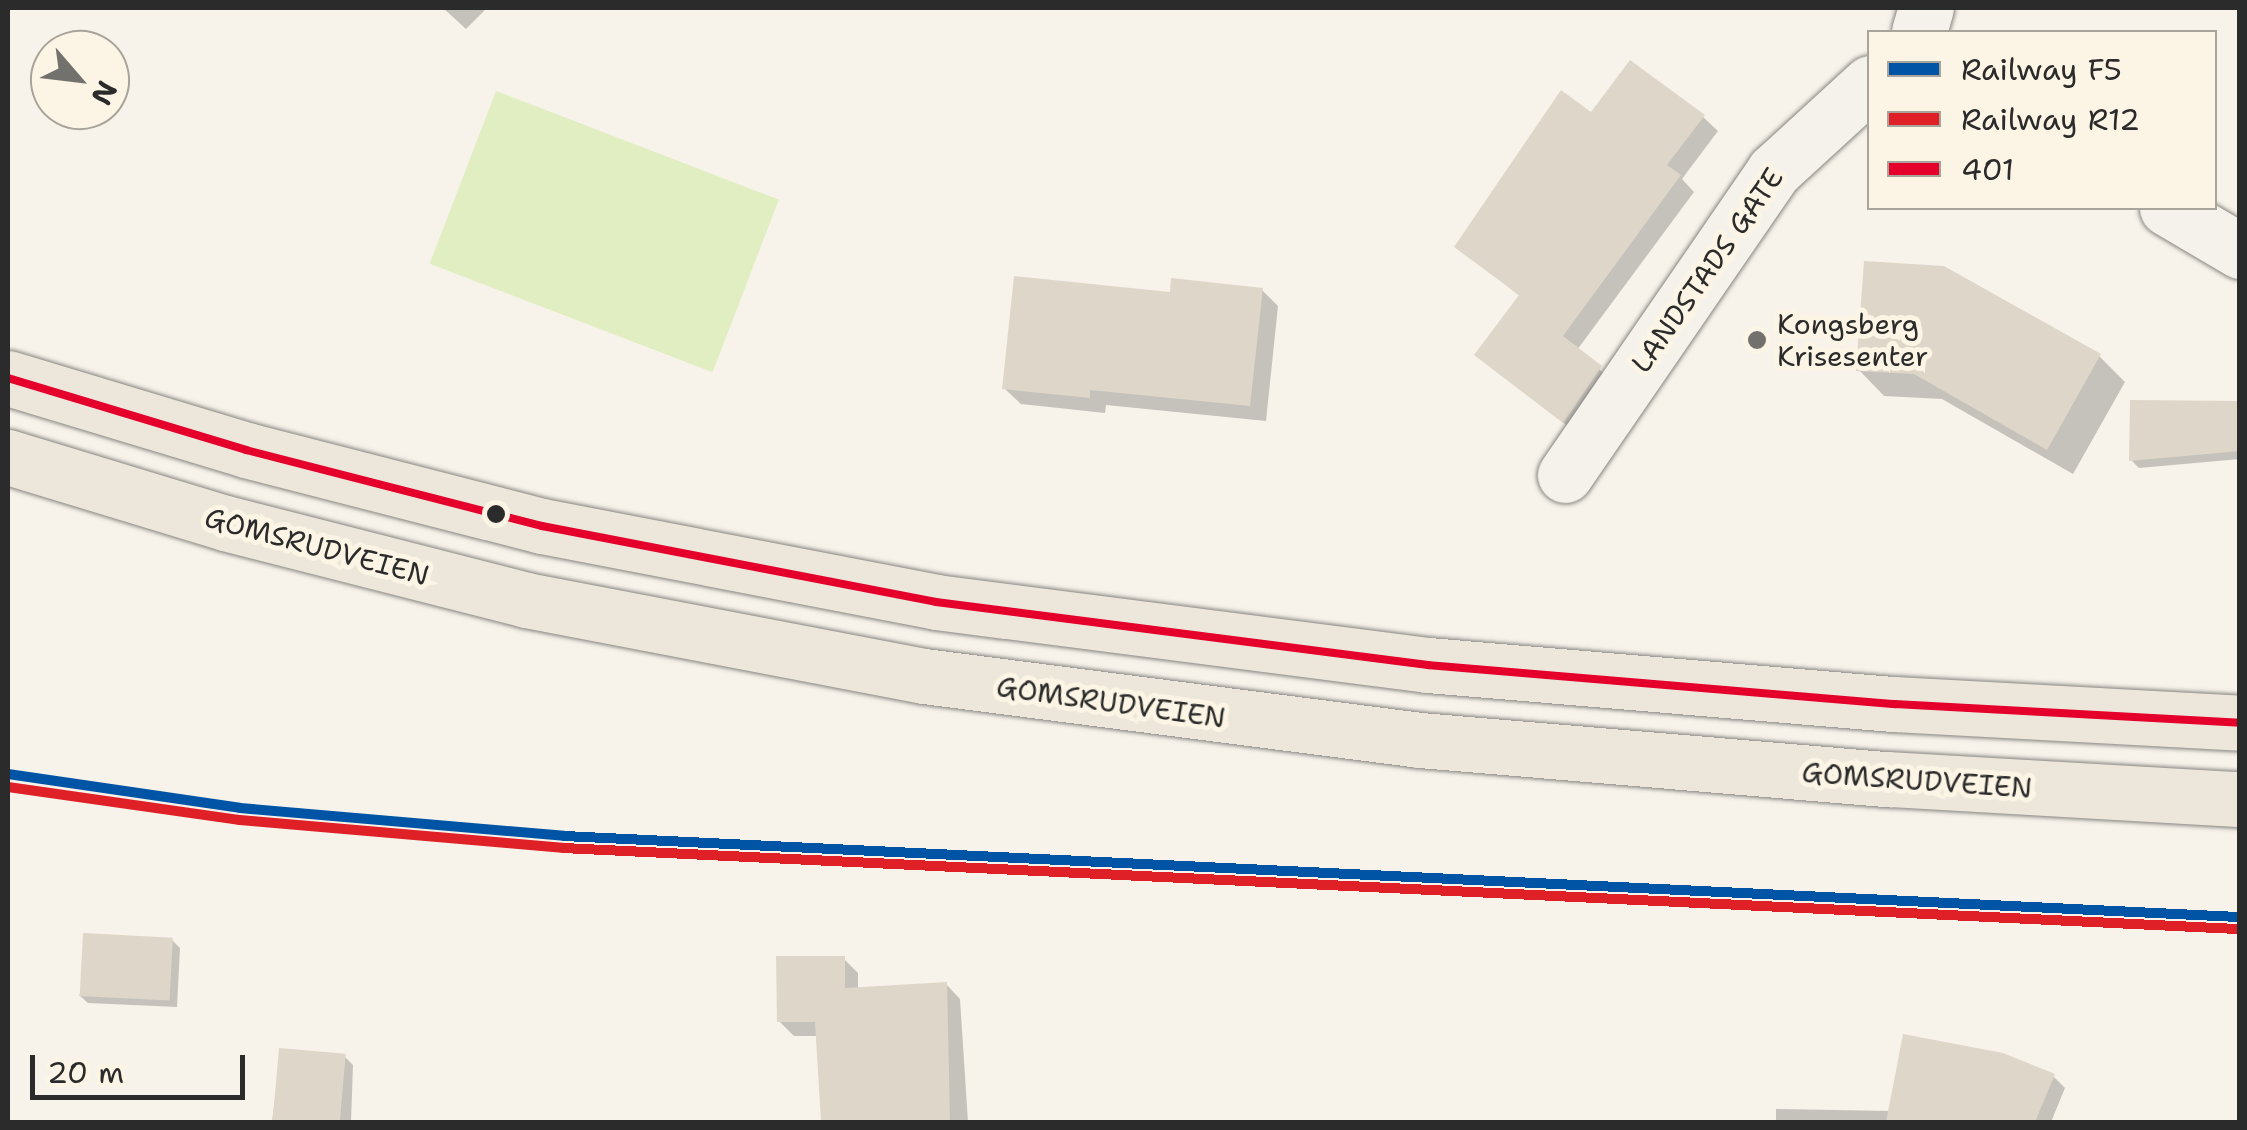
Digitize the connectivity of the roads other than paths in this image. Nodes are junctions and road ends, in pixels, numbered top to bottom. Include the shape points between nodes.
1 (1867, 85) edge
2 (2170, 210) edge
3 (2240, 250) edge
4 (8, 378) edge
5 (8, 456) edge
6 (1565, 475) dead end
7 (2240, 723) edge
8 (2240, 799) edge

1 - 6 street, LANDSTADS GATE via 1774,171
2 - 3 street
4 - 7 main road via 490,514 936,602 1428,666 1894,704
5 - 8 main road, GOMSRUDVEIEN via 225,523 526,600 943,679 1420,740 1888,779

